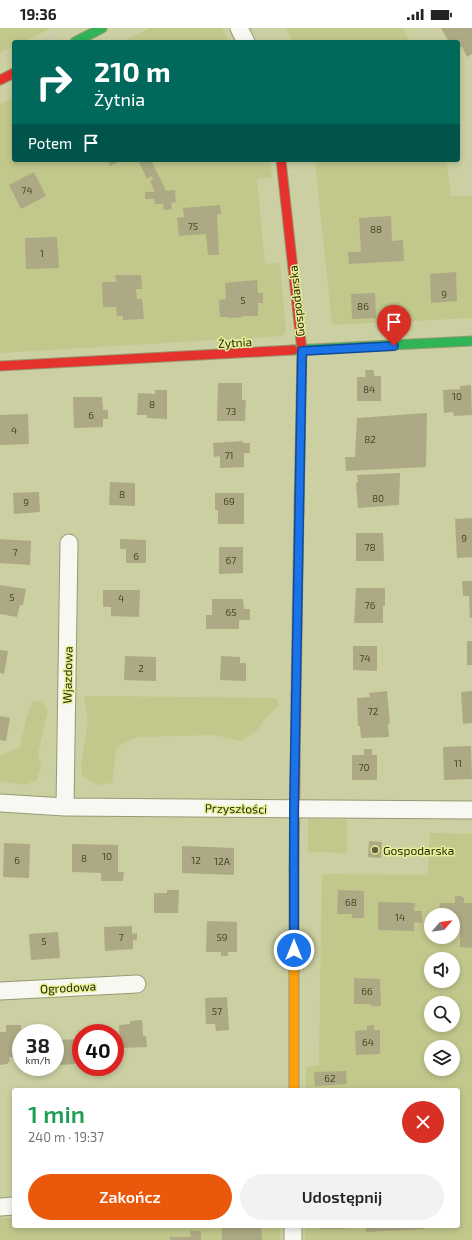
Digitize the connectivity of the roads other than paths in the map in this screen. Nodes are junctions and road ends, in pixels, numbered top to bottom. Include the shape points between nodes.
1 (102, 28) edge
2 (239, 28) edge
3 (79, 40) edge
4 (245, 40) edge
5 (12, 74) edge
6 (0, 80) edge
7 (281, 162) edge
8 (472, 341) edge
9 (302, 351) junction
10 (0, 366) edge
11 (69, 543) dead end
12 (0, 803) edge
13 (64, 807) junction
14 (294, 809) junction
15 (472, 810) edge
16 (137, 984) dead end
17 (0, 991) edge
18 (294, 1088) edge
19 (12, 1206) edge
20 (0, 1207) edge
21 (293, 1228) edge
22 (293, 1240) edge

1 - 3 street
2 - 4 street
5 - 6 street
7 - 9 street, Gospodarska
8 - 9 street, Żytnia
9 - 10 street, Żytnia
9 - 14 street, Gospodarska
11 - 13 street, Wjazdowa
12 - 13 street, Przyszłości
13 - 14 street, Przyszłości
14 - 15 street, Przyszłości
14 - 18 street, Gospodarska
16 - 17 street, Ogrodowa
19 - 20 street
21 - 22 street

